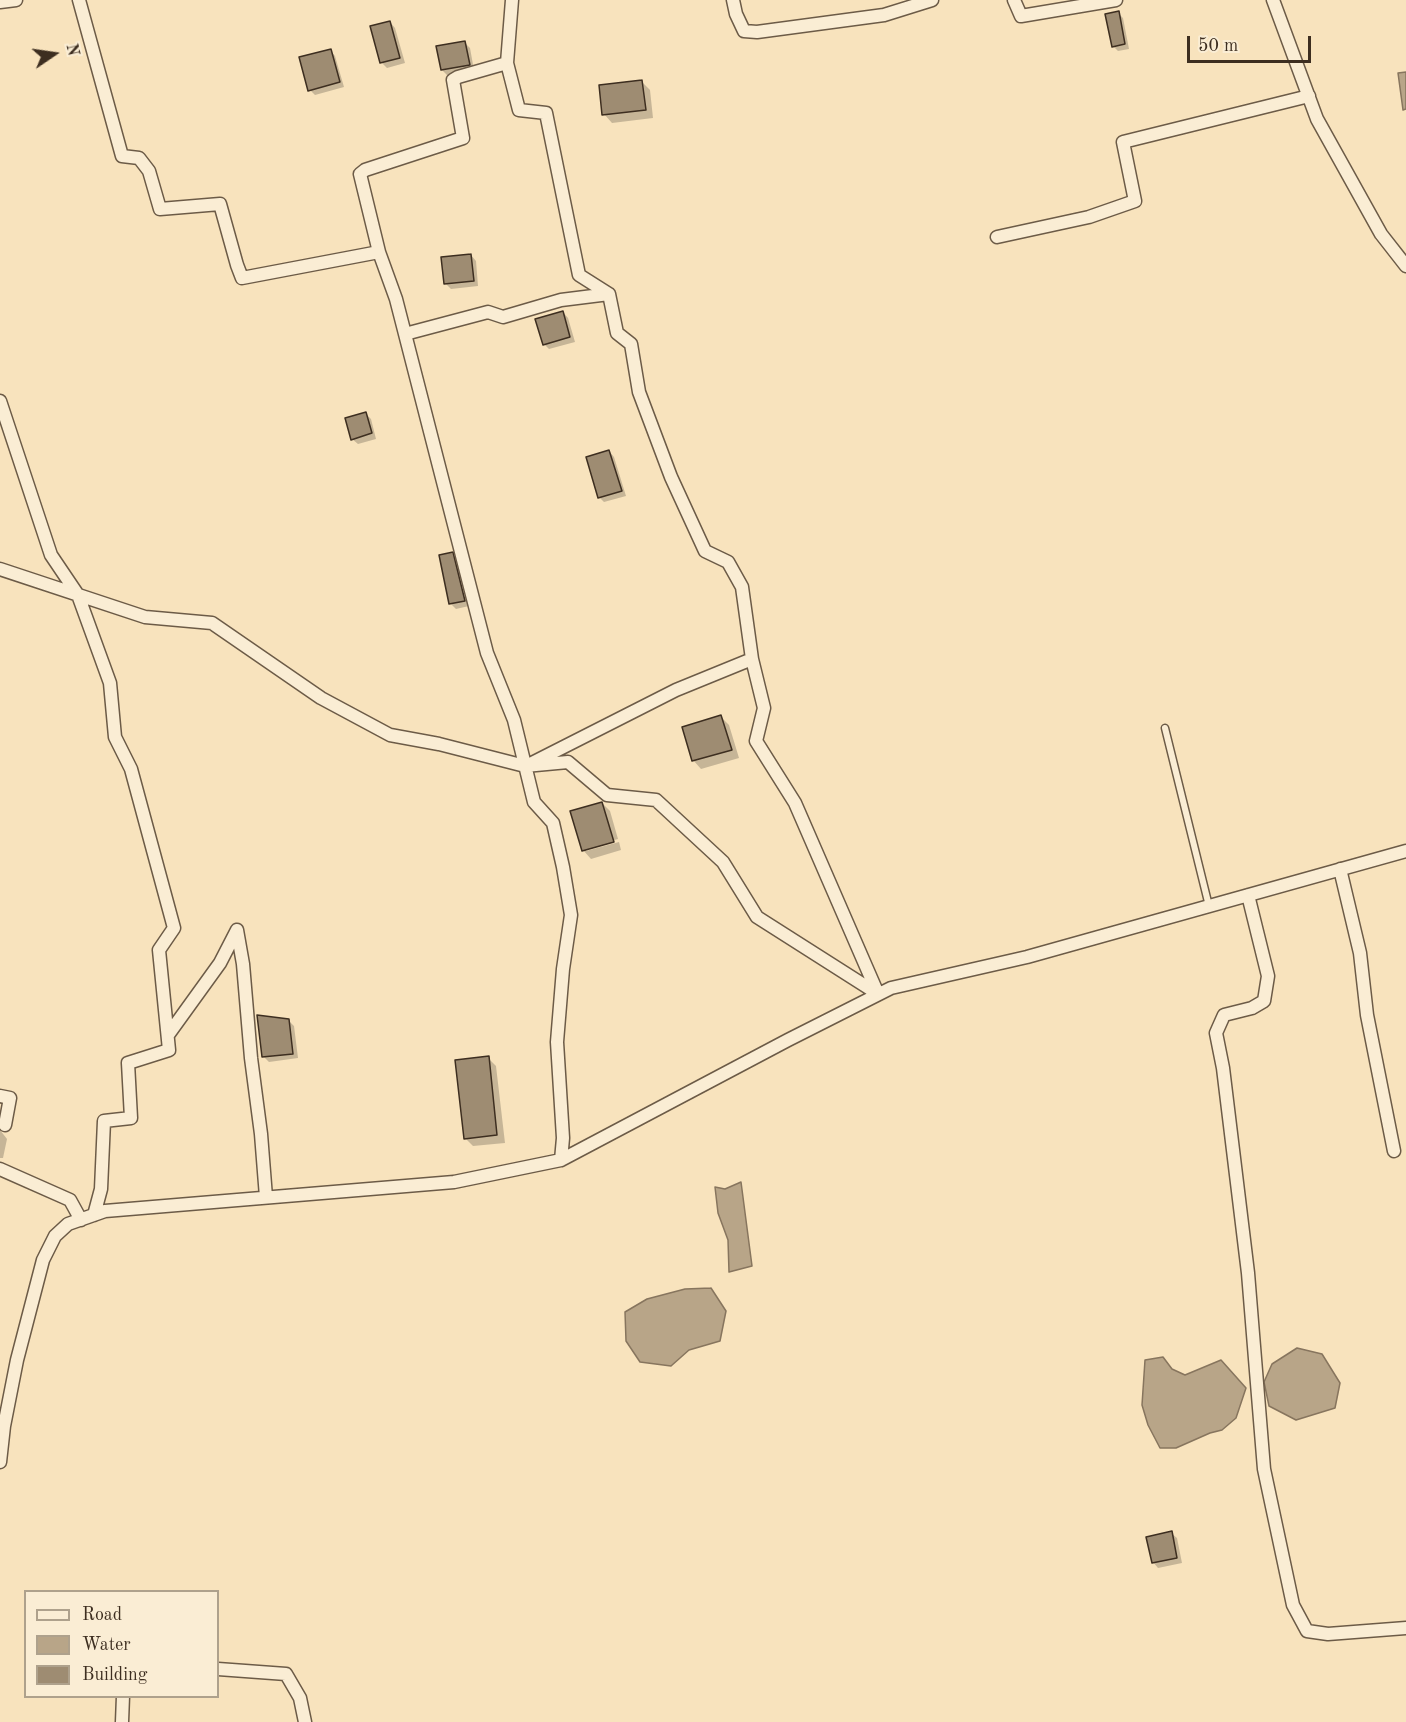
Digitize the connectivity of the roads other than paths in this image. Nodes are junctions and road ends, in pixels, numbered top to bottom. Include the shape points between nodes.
1 (16, 0) edge
2 (79, 0) edge
3 (512, 0) edge
4 (733, 0) edge
5 (1014, 0) edge
6 (1116, 0) edge
7 (1273, 0) edge
8 (926, 1) edge
9 (0, 2) edge
10 (507, 63) junction
11 (1309, 96) junction
12 (997, 237) dead end
13 (379, 252) junction
14 (1406, 266) edge
15 (609, 294) junction
16 (405, 334) junction
17 (0, 402) edge
18 (0, 569) edge
19 (78, 595) junction
20 (752, 659) junction
21 (1165, 728) dead end
22 (525, 766) junction
23 (1406, 851) edge
24 (1340, 869) junction
25 (1248, 895) junction
26 (1209, 906) junction
27 (878, 994) junction
28 (168, 1035) junction
29 (0, 1096) edge
30 (5, 1125) dead end
31 (1394, 1151) dead end
32 (561, 1160) junction
33 (0, 1169) edge
34 (266, 1197) junction
35 (94, 1215) junction
36 (81, 1220) junction
37 (0, 1462) edge
38 (1406, 1628) edge
39 (219, 1670) edge
40 (123, 1698) edge
41 (122, 1722) edge
42 (305, 1722) edge

1 - 9 street
2 - 13 street via 122,156 139,158 149,171 160,209 220,204 242,278
3 - 10 street
4 - 8 street via 744,30 757,32 884,15
5 - 6 street via 1021,16
7 - 11 street
10 - 13 street via 453,80 463,138 360,174
10 - 15 street via 519,110 546,113 579,275
11 - 12 street via 1123,142 1135,201 1089,217
11 - 14 street via 1317,119 1381,234
13 - 16 street
15 - 16 street via 561,300 503,316 488,312
15 - 20 street via 617,333 631,344 639,392 671,477 705,551 728,562 742,587
16 - 22 street via 487,653 514,720
17 - 19 street via 51,555
18 - 19 street
19 - 22 street via 145,617 212,623 321,698 390,735
19 - 28 street via 110,683 115,737 131,769 174,928 159,950
20 - 22 street via 676,690
20 - 27 street via 764,708 756,741 795,802
21 - 26 lane
22 - 27 street via 568,762 607,795 656,800 723,862 757,917
22 - 32 street via 534,802 553,823 572,915 557,1042
23 - 24 street
24 - 25 street
24 - 31 street via 1360,953 1367,1015
25 - 26 street
25 - 38 street via 1268,976 1264,1000 1252,1008 1224,1015 1216,1033 1248,1273 1264,1469 1293,1605 1307,1631 1328,1634
26 - 27 street
27 - 32 street
28 - 34 street via 220,963 237,930
28 - 35 street via 169,1050 128,1063 131,1118 104,1121 101,1189
29 - 30 street via 10,1098
32 - 34 street via 454,1182
33 - 36 street via 70,1200
34 - 35 street
35 - 36 street
36 - 37 street via 68,1224 56,1236 43,1260 17,1360
39 - 42 street via 286,1674 300,1698
40 - 41 street

